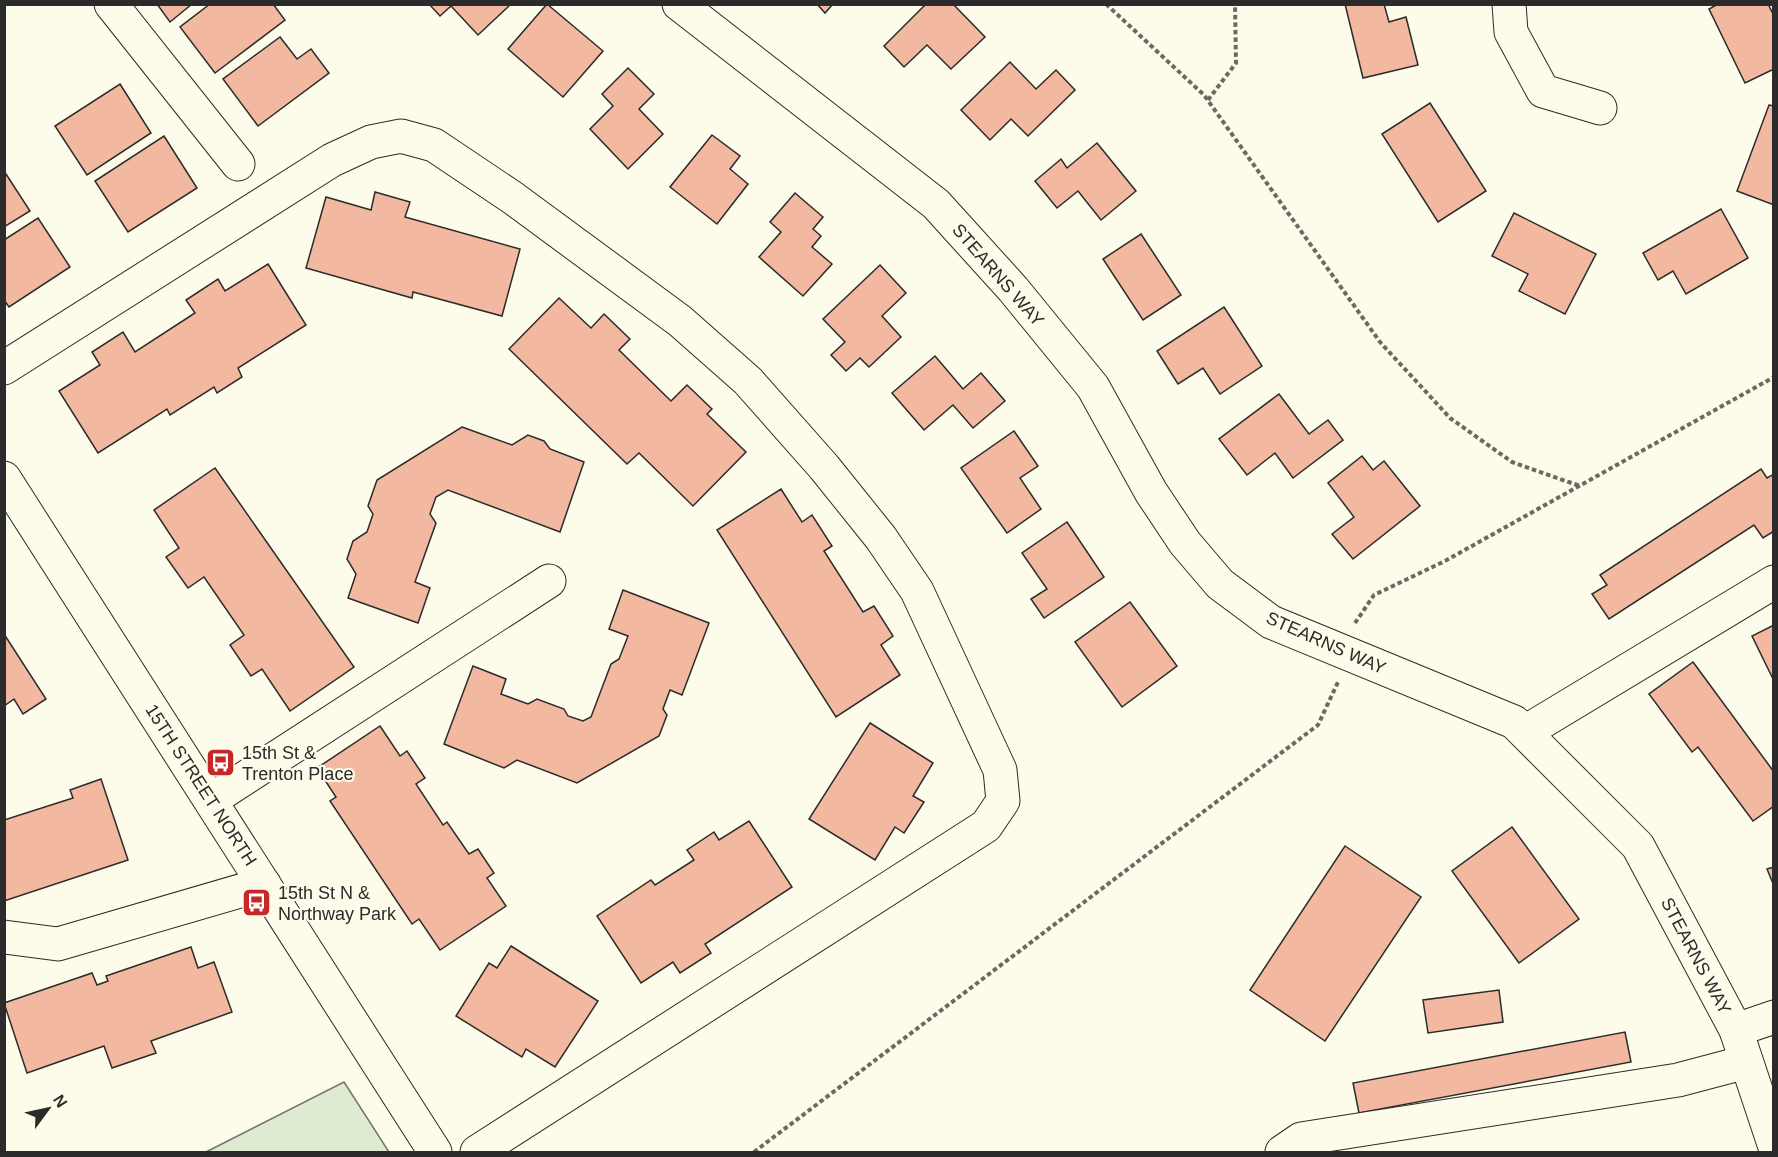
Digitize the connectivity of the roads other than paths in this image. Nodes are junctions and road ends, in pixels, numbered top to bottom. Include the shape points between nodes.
1 (111, 4) edge
2 (679, 4) edge
3 (1509, 4) edge
4 (1600, 108) dead end
5 (238, 164) dead end
6 (4, 368) edge
7 (4, 478) edge
8 (549, 581) dead end
9 (1773, 582) edge
10 (1525, 732) junction
11 (210, 800) junction
12 (264, 885) junction
13 (4, 937) edge
14 (1773, 1017) edge
15 (1736, 1030) junction
16 (1746, 1062) junction
17 (1773, 1144) edge
18 (435, 1152) edge
19 (477, 1152) edge
20 (1282, 1152) edge

1 - 5 street
2 - 10 street, STEARNS WAY via 936,204 1013,289 1093,387 1157,500 1185,543 1220,584 1271,622 1514,722
3 - 4 street via 1511,32 1543,91
6 - 19 street via 332,160 371,142 401,136 434,145 680,321 748,381 824,467 917,591 1000,770 1003,801 986,826
7 - 11 street, 15TH STREET NORTH
8 - 11 street
9 - 10 street
10 - 15 street, STEARNS WAY via 1638,846
11 - 12 street, 15TH STREET NORTH
12 - 13 street via 58,944
12 - 18 street, 15TH STREET NORTH
14 - 15 street
15 - 16 street, STEARNS WAY
16 - 17 street, STEARNS WAY
16 - 20 street via 1678,1080 1301,1139

